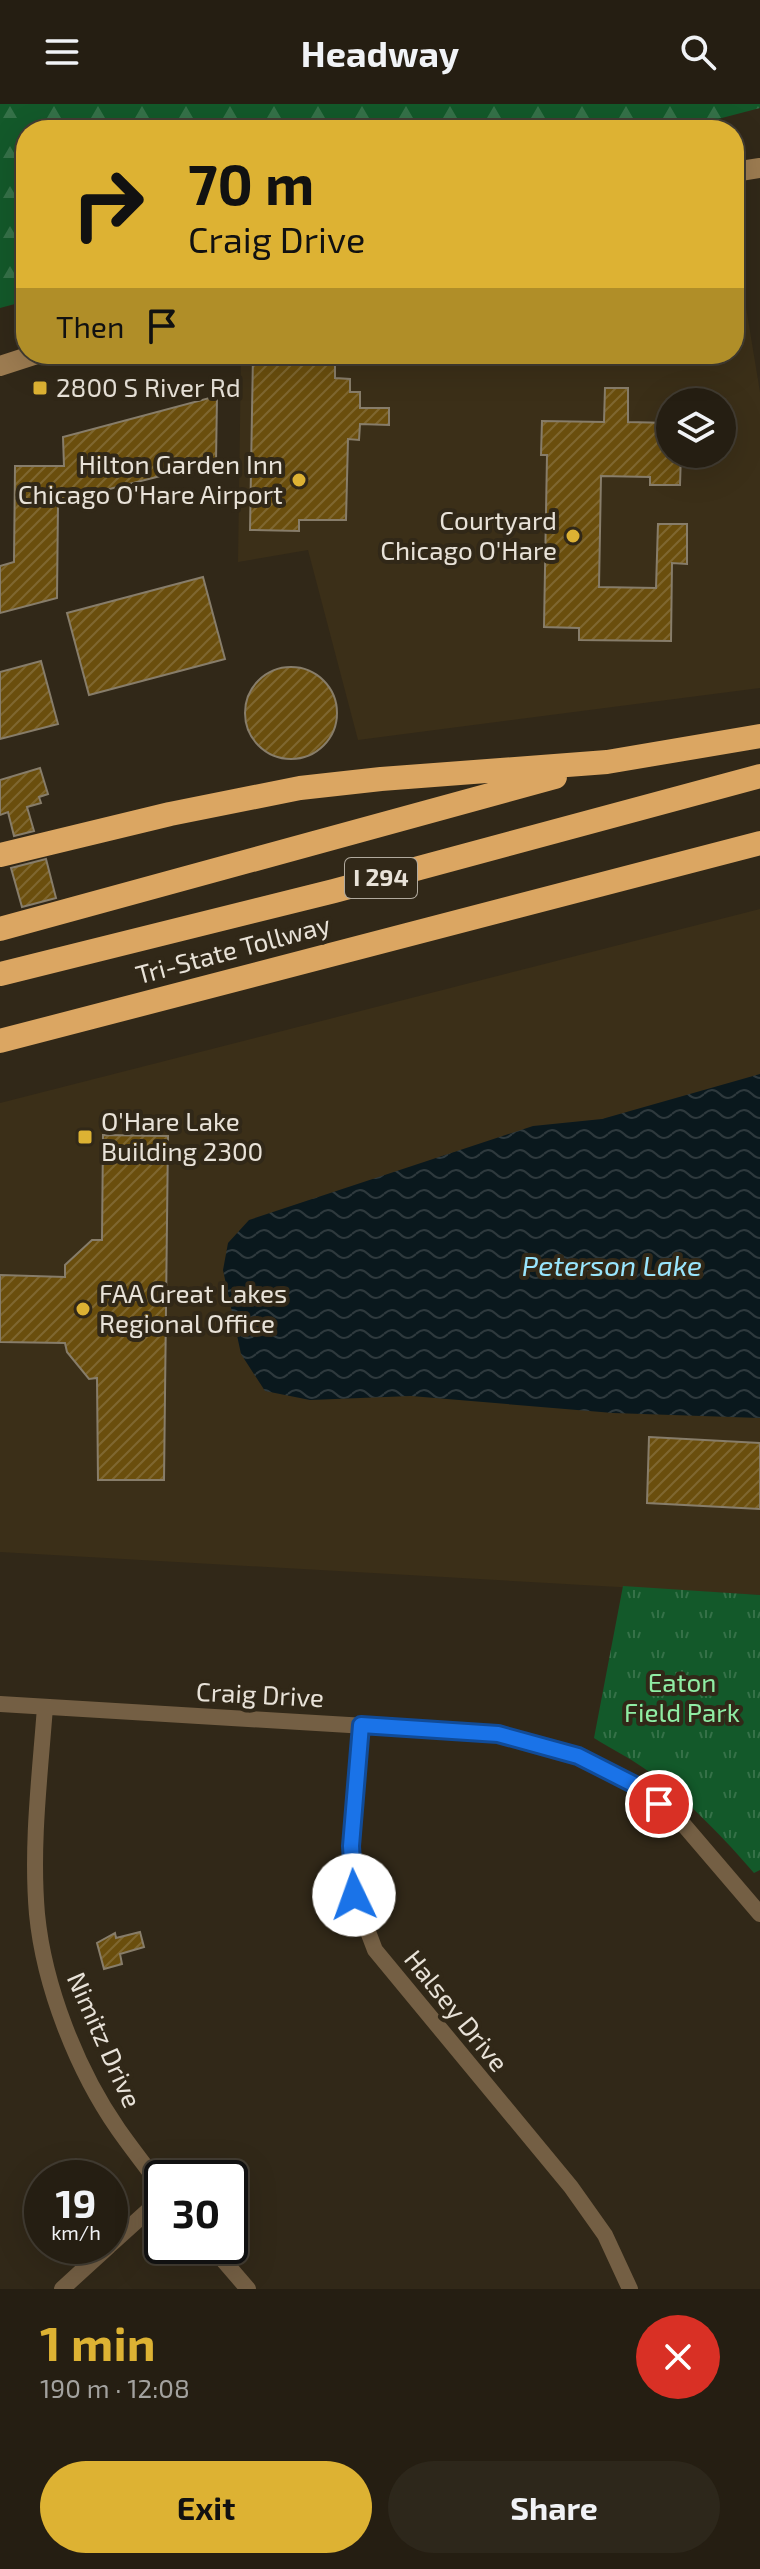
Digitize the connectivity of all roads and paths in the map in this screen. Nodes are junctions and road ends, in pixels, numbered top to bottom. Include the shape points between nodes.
1 (760, 736) edge
2 (607, 762) junction
3 (760, 776) edge
4 (760, 843) edge
5 (0, 855) edge
6 (0, 929) edge
7 (0, 974) edge
8 (0, 1041) edge
9 (0, 1704) edge
10 (45, 1707) junction
11 (361, 1725) junction
12 (754, 1894) edge
13 (760, 1914) edge
14 (144, 2164) edge
15 (144, 2215) edge
16 (128, 2229) edge
17 (90, 2264) edge
18 (226, 2264) edge
19 (62, 2289) edge
20 (248, 2289) edge
21 (630, 2289) edge

1 - 2 highway
2 - 5 highway via 300,788
2 - 6 highway
3 - 7 highway, Tri-State Tollway / I 294
4 - 8 highway, Tri-State Tollway / I 294
9 - 10 street, Craig Drive
10 - 11 street, Craig Drive
10 - 14 street, Nimitz Drive via 35,1856 37,1915 48,1976 88,2077
11 - 12 street, Craig Drive via 498,1734 578,1756 635,1785
11 - 21 street, Halsey Drive via 353,1883 375,1950 571,2187 605,2235
12 - 13 street, Craig Drive
15 - 16 street
17 - 19 street
18 - 20 street

